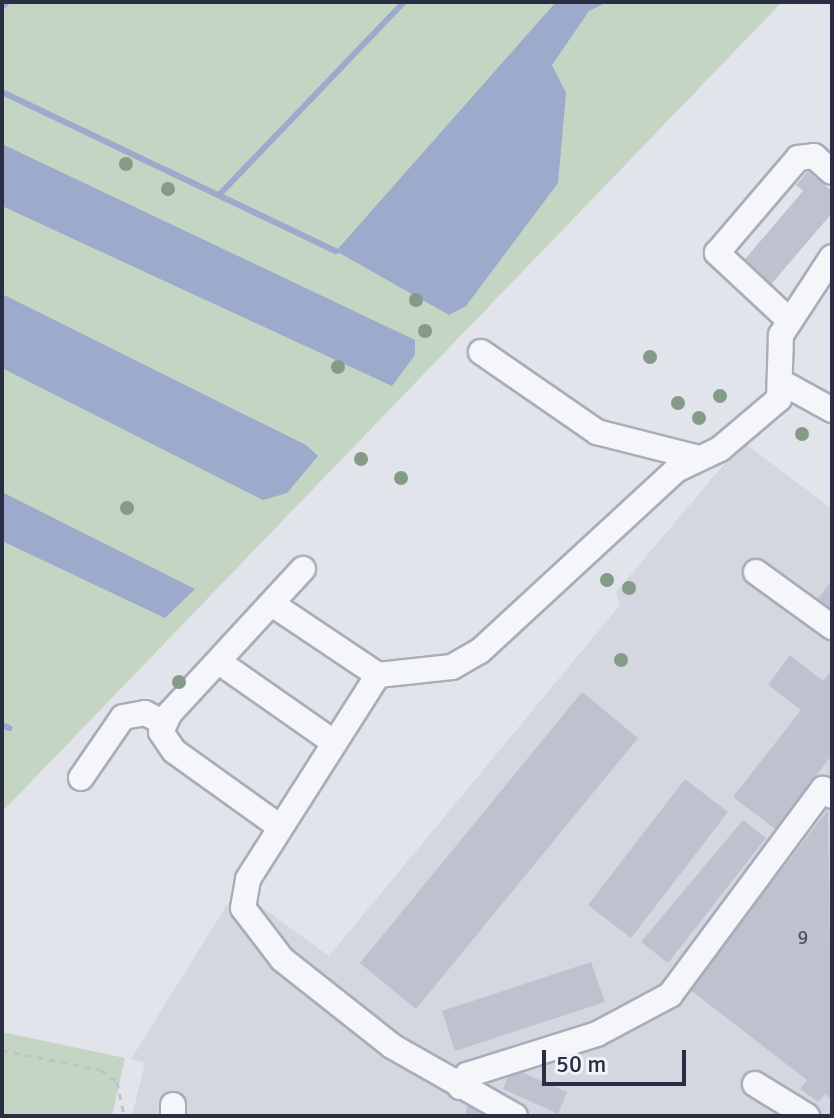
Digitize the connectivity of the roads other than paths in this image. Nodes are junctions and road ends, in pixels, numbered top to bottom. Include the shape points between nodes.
1 (832, 172) edge
2 (832, 257) edge
3 (790, 321) junction
4 (481, 352) dead end
5 (783, 383) junction
6 (832, 410) edge
7 (699, 458) junction
8 (303, 569) dead end
9 (756, 572) dead end
10 (272, 604) junction
11 (832, 627) edge
12 (219, 662) junction
13 (378, 675) junction
14 (163, 722) junction
15 (332, 741) junction
16 (81, 778) dead end
17 (832, 796) edge
18 (280, 827) junction
19 (755, 1084) dead end
20 (460, 1087) junction
21 (515, 1116) edge
22 (807, 1116) edge

1 - 3 lane via 808,153 798,158 717,253
2 - 3 lane
3 - 5 lane via 776,356
4 - 7 lane via 597,432
5 - 6 lane
5 - 7 lane via 773,404 728,444
7 - 13 lane via 676,470 480,651 452,667
8 - 10 lane
9 - 11 lane
10 - 12 lane
10 - 13 lane
12 - 14 lane
12 - 15 lane
13 - 15 lane
14 - 16 lane via 145,713 123,717
14 - 18 lane via 174,751
15 - 18 lane
17 - 20 lane via 823,789 670,995 597,1034 467,1075
18 - 20 lane via 243,894 252,926 392,1046
19 - 22 lane
20 - 21 lane

